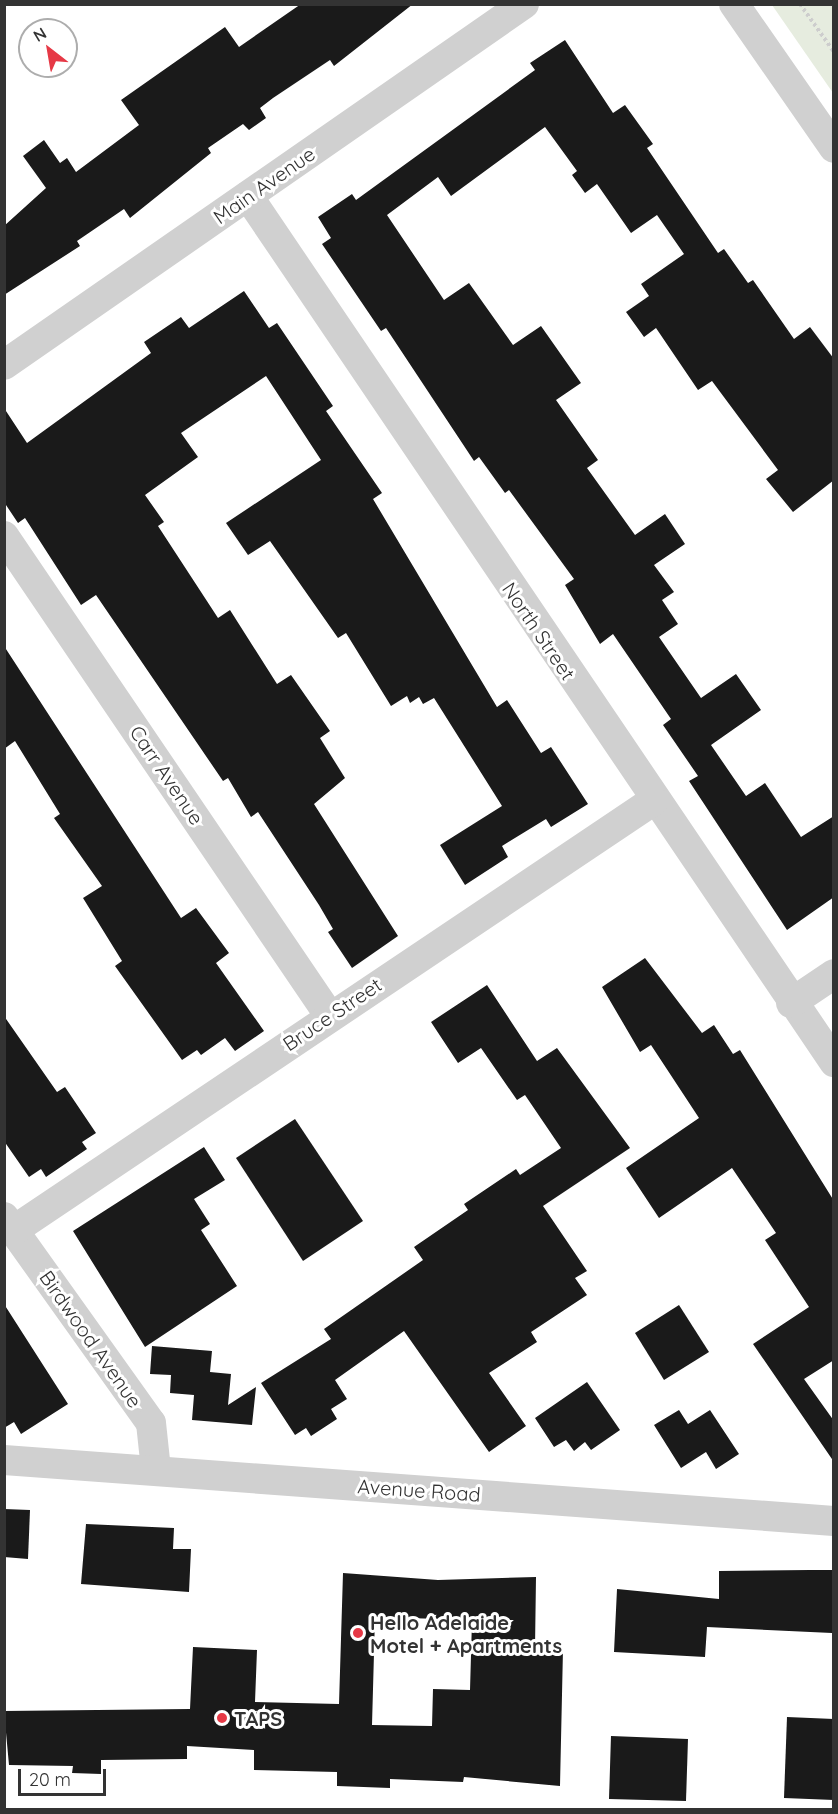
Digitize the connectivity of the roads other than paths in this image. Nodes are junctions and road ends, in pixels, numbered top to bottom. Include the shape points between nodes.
1 (524, 4) edge
2 (734, 4) edge
3 (834, 148) edge
4 (248, 196) junction
5 (4, 365) edge
6 (4, 536) edge
7 (652, 801) junction
8 (834, 974) edge
9 (791, 1003) junction
10 (329, 1015) junction
11 (834, 1062) edge
12 (9, 1223) edge
13 (4, 1460) edge
14 (156, 1470) junction
15 (834, 1521) edge

1 - 4 street, Main Avenue
2 - 3 street
4 - 5 street, Main Avenue
4 - 7 street, North Street
6 - 10 street, Carr Avenue
7 - 9 street, North Street
7 - 10 street, Bruce Street
8 - 9 street
9 - 11 street, North Street
10 - 12 street, Bruce Street
12 - 14 street, Birdwood Avenue via 151,1423
13 - 14 street, Avenue Road
14 - 15 street, Avenue Road

